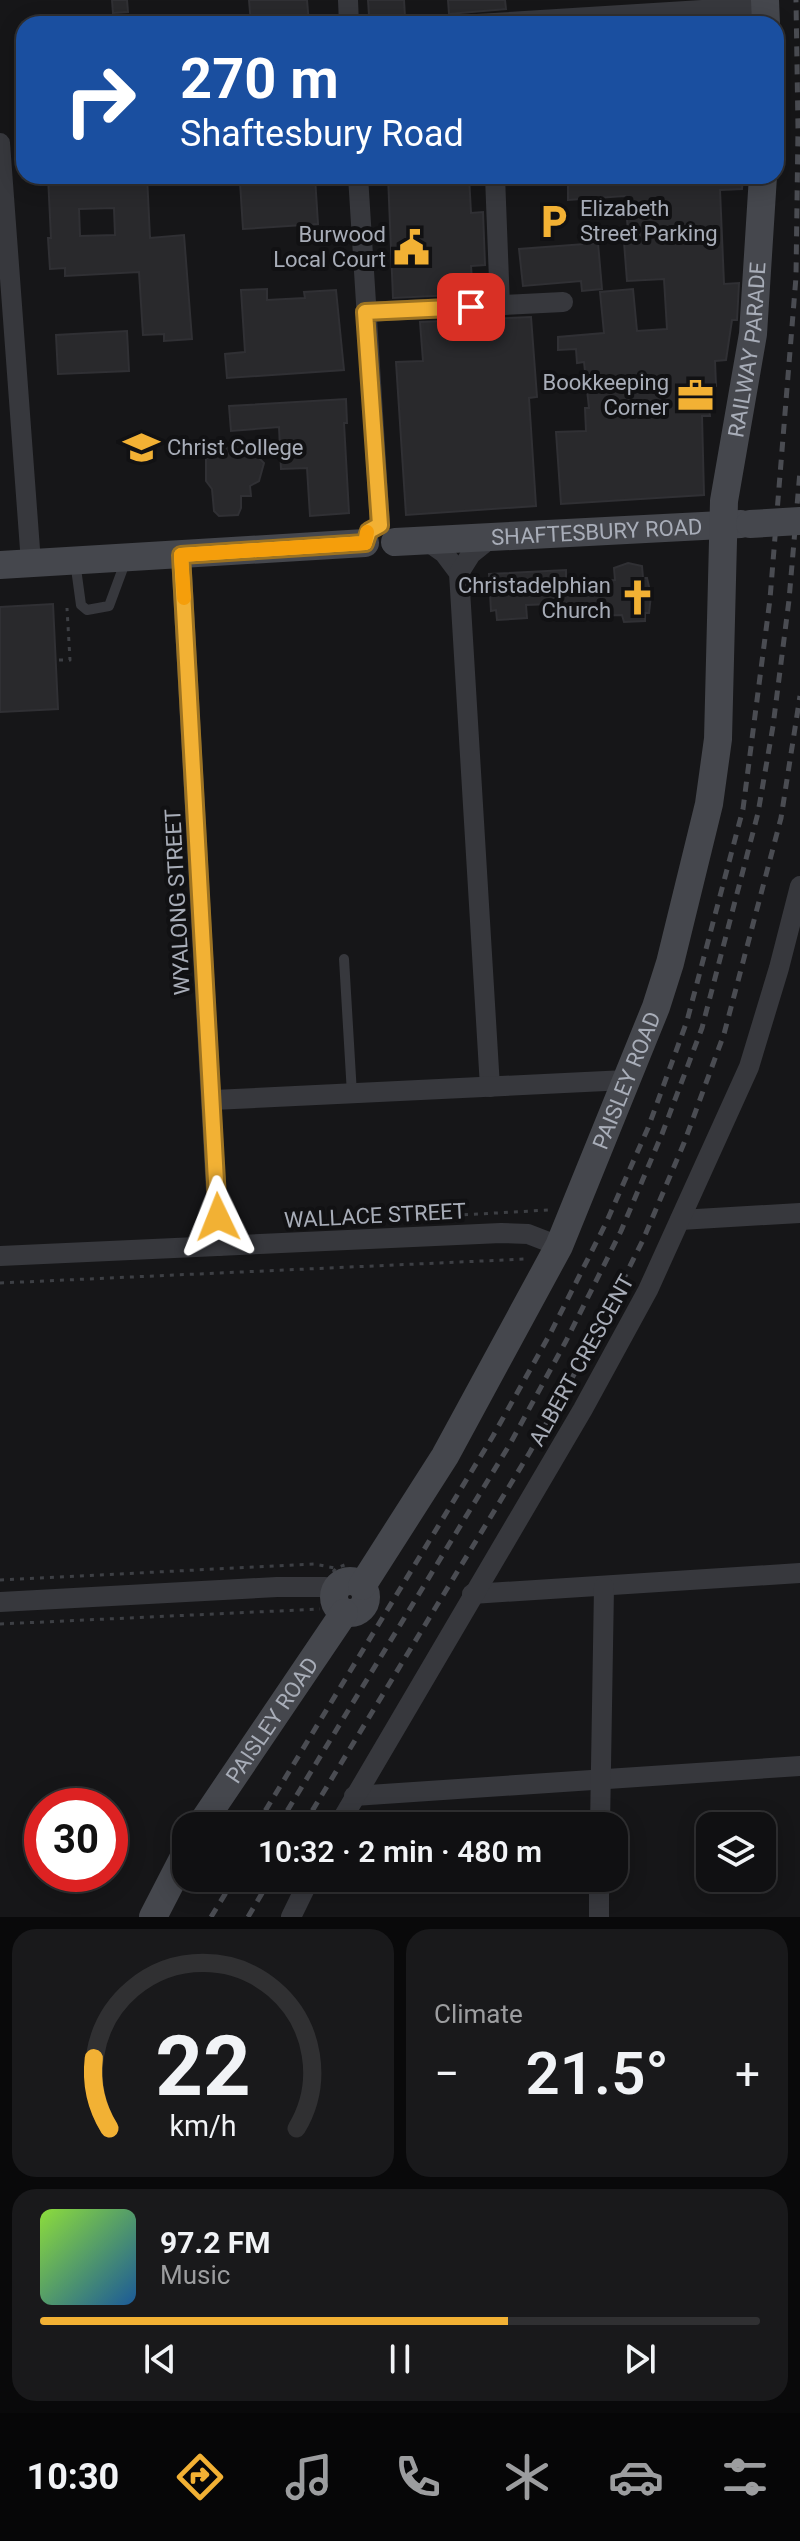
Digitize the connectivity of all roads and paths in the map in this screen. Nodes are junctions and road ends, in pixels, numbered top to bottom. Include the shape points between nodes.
1 (766, 10) edge
2 (644, 16) edge
3 (0, 143) edge
4 (358, 184) edge
5 (495, 184) edge
6 (762, 184) edge
7 (563, 302) dead end
8 (500, 306) junction
9 (365, 312) junction
10 (800, 521) edge
11 (736, 524) junction
12 (380, 537) junction
13 (492, 537) junction
14 (427, 541) junction
15 (181, 555) junction
16 (127, 558) junction
17 (75, 561) junction
18 (31, 563) junction
19 (0, 565) edge
20 (459, 573) junction
21 (67, 604) dead end
22 (59, 660) dead end
23 (800, 886) edge
24 (344, 959) dead end
25 (626, 1080) junction
26 (490, 1087) junction
27 (352, 1094) junction
28 (213, 1100) junction
29 (800, 1213) edge
30 (443, 1216) dead end
31 (680, 1220) junction
32 (550, 1242) junction
33 (219, 1246) junction
34 (0, 1256) edge
35 (0, 1283) edge
36 (800, 1573) edge
37 (0, 1580) edge
38 (604, 1587) junction
39 (338, 1591) junction
40 (472, 1594) junction
41 (0, 1602) edge
42 (0, 1624) edge
43 (800, 1766) edge
44 (601, 1779) junction
45 (354, 1796) junction
46 (208, 1812) edge
47 (345, 1812) edge
48 (600, 1812) edge
49 (172, 1880) edge
50 (302, 1892) edge
51 (599, 1892) edge
52 (291, 1913) edge
53 (153, 1917) edge
54 (599, 1917) edge

1 - 2 street
3 - 18 street
4 - 9 street
5 - 8 street
6 - 11 main road, RAILWAY PARADE via 753,334 724,501
7 - 8 street
8 - 9 street
9 - 12 street
10 - 11 main road, SHAFTESBURY ROAD, bridge
11 - 13 main road, SHAFTESBURY ROAD
11 - 25 main road, PAISLEY ROAD via 709,804 670,963
12 - 14 main road, SHAFTESBURY ROAD
12 - 15 main road, SHAFTESBURY ROAD
13 - 14 main road, SHAFTESBURY ROAD
13 - 20 street
14 - 20 street
15 - 16 main road, SHAFTESBURY ROAD
15 - 28 street, WYALONG STREET
16 - 17 main road, SHAFTESBURY ROAD
16 - 17 lane via 109,606 87,610 81,605
17 - 18 main road, SHAFTESBURY ROAD
18 - 19 main road, SHAFTESBURY ROAD
20 - 26 street
21 - 22 path via 70,660
23 - 31 street, ALBERT CRESCENT via 749,1067
24 - 27 lane
25 - 26 street
25 - 32 main road, PAISLEY ROAD
26 - 27 street
27 - 28 street
28 - 33 street, WYALONG STREET
29 - 31 street
30 - 32 path via 552,1209
31 - 40 street, ALBERT CRESCENT via 583,1409
32 - 33 street, WALLACE STREET via 501,1233
32 - 35 path via 530,1259
32 - 39 main road, PAISLEY ROAD via 445,1456
33 - 34 street, WALLACE STREET
36 - 38 street
37 - 39 path via 314,1564
38 - 40 street
38 - 44 street
39 - 41 street
39 - 42 path
39 - 46 main road, PAISLEY ROAD
40 - 45 street, ALBERT CRESCENT
43 - 44 street
44 - 45 street
44 - 48 street
45 - 47 street, ALBERT CRESCENT
49 - 53 main road
50 - 52 street
51 - 54 street

